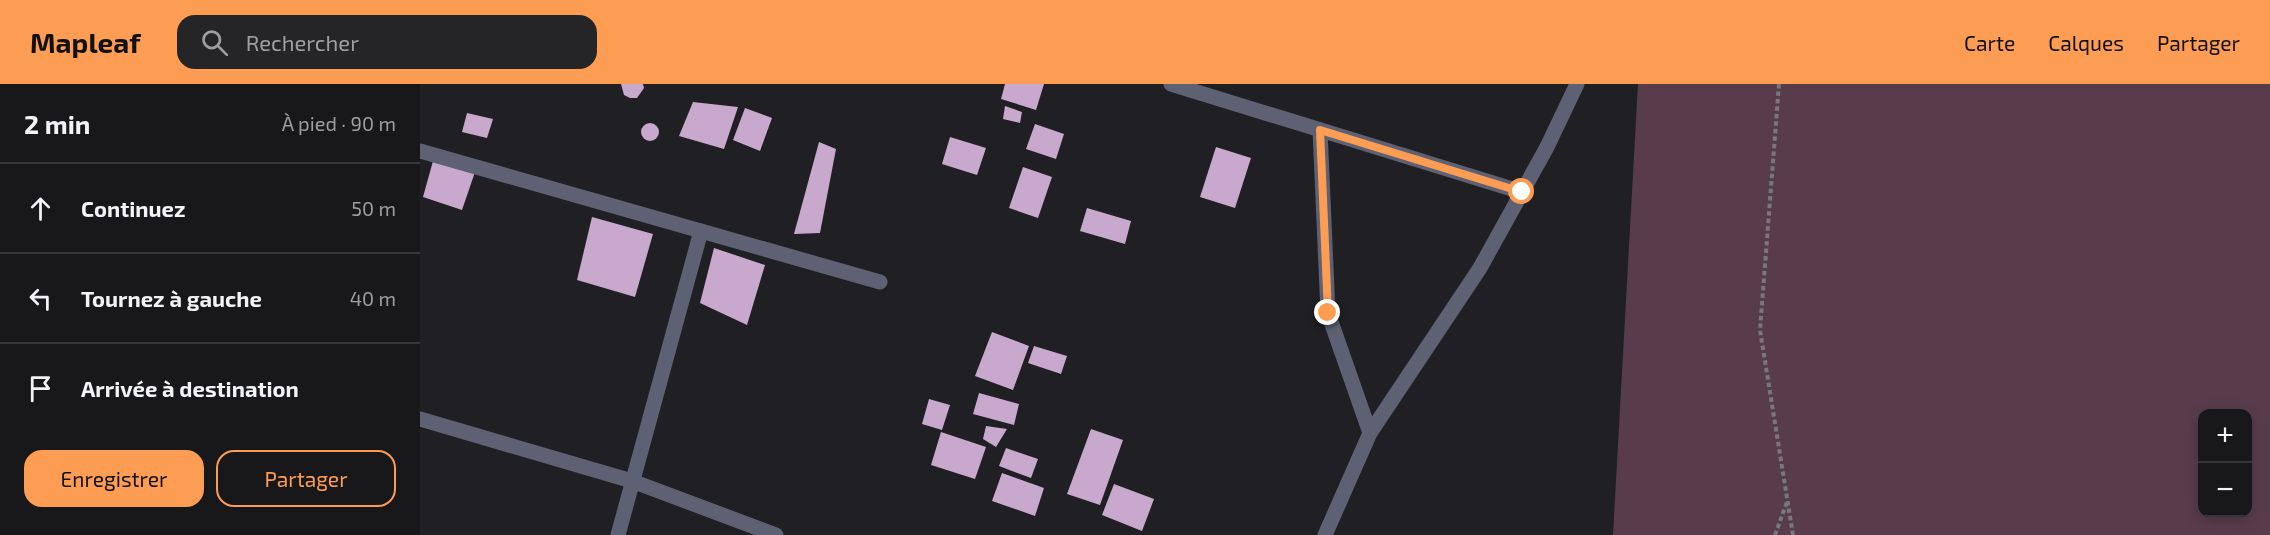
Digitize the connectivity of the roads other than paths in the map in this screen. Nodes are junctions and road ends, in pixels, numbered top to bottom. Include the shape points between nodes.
1 (1171, 84) edge
2 (1577, 84) edge
3 (1320, 130) junction
4 (420, 151) edge
5 (1522, 192) junction
6 (701, 231) junction
7 (880, 282) dead end
8 (420, 419) edge
9 (1370, 433) junction
10 (632, 481) junction
11 (618, 535) edge
12 (776, 535) edge
13 (1325, 535) edge

1 - 3 street
2 - 5 street
3 - 5 street
3 - 9 street via 1328,313
4 - 6 street
5 - 9 street via 1480,268
6 - 7 street
6 - 10 street
8 - 10 street
9 - 13 street
10 - 11 street
10 - 12 street

